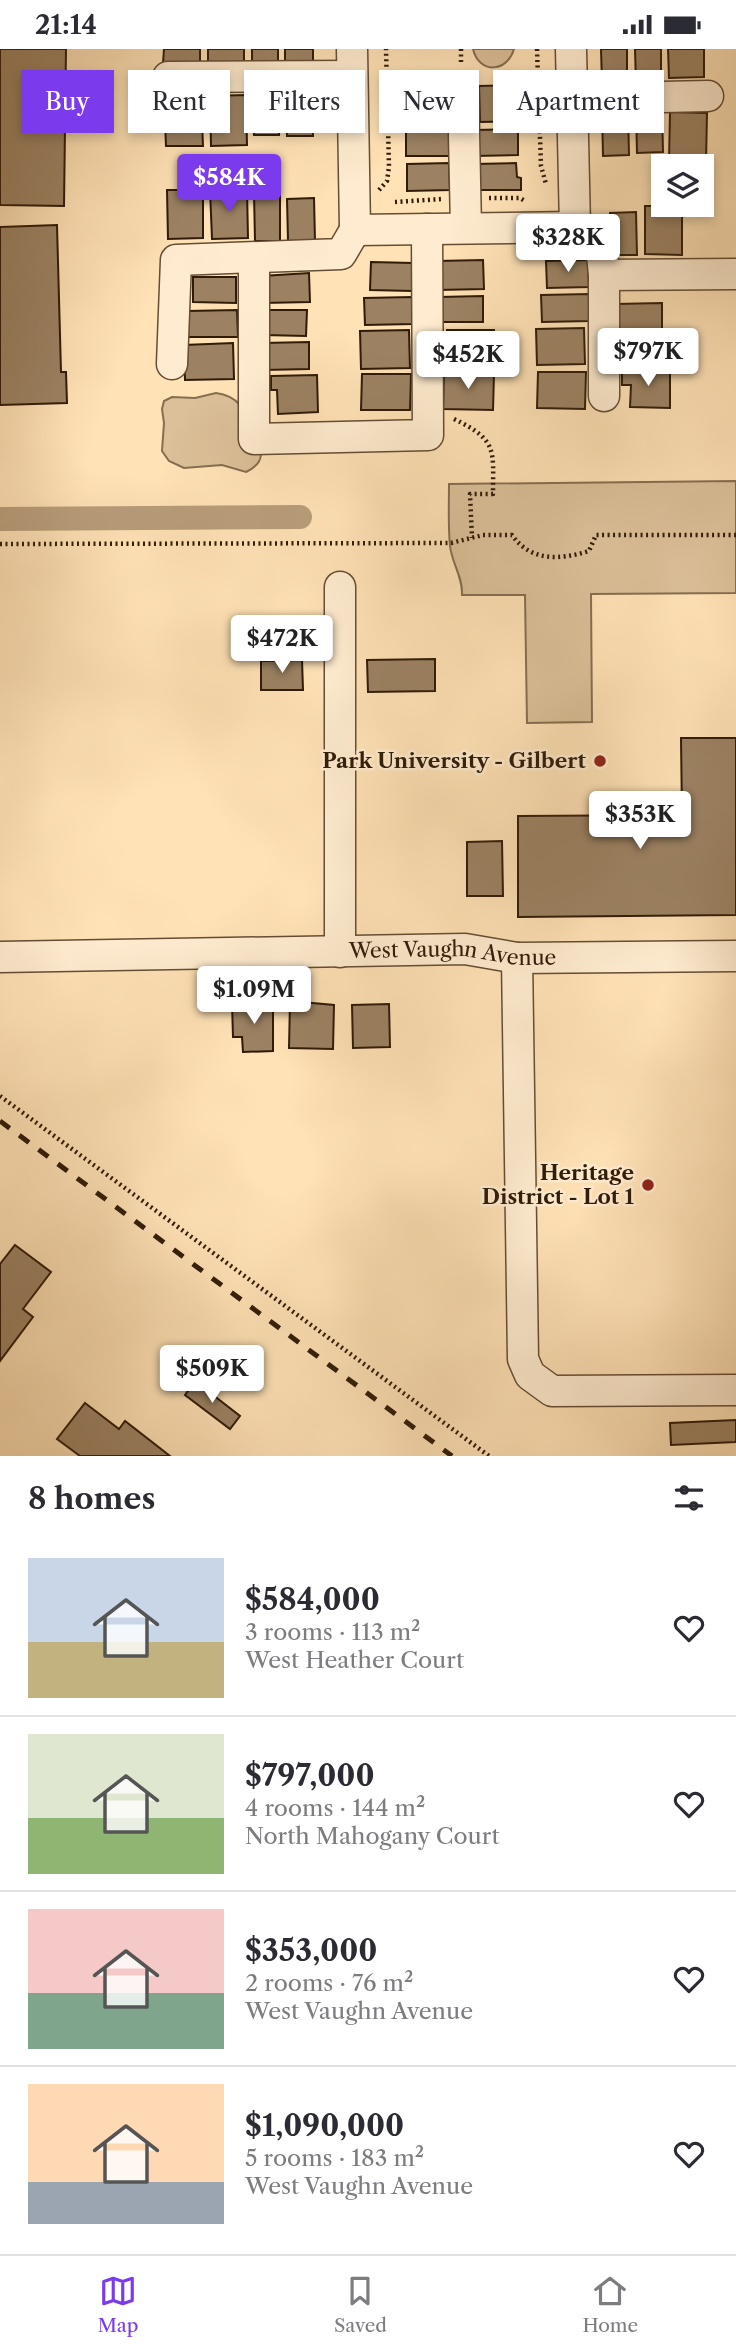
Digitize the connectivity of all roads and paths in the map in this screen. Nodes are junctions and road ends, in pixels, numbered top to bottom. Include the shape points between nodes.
1 (386, 49) edge
2 (461, 49) edge
3 (571, 49) edge
4 (352, 62) edge
5 (387, 70) edge
6 (459, 70) edge
7 (571, 70) edge
8 (230, 72) edge
9 (708, 96) dead end
10 (664, 97) edge
11 (461, 133) edge
12 (573, 133) edge
13 (575, 227) junction
14 (466, 228) junction
15 (427, 229) junction
16 (355, 230) junction
17 (254, 258) junction
18 (603, 265) junction
19 (736, 274) edge
20 (172, 364) dead end
21 (604, 396) dead end
22 (429, 426) junction
23 (736, 535) edge
24 (472, 538) junction
25 (0, 544) edge
26 (340, 587) dead end
27 (340, 952) junction
28 (736, 955) edge
29 (0, 957) edge
30 (517, 958) junction
31 (0, 1096) edge
32 (736, 1390) edge
33 (489, 1456) edge

1 - 5 path
2 - 6 path
3 - 7 street
4 - 8 street
4 - 16 street
9 - 10 street
11 - 14 street
12 - 13 street
13 - 14 street
13 - 18 street
14 - 15 street
15 - 16 street
15 - 22 street
16 - 17 street via 341,254
17 - 20 street via 177,260
17 - 22 street via 254,439
18 - 19 street
18 - 21 street
22 - 24 path via 451,417 491,446 493,494 470,494
23 - 24 path via 596,535 589,551 552,558 535,555 512,535
24 - 25 path via 451,543
26 - 27 street
27 - 29 street, West Vaughn Avenue
27 - 30 street, West Vaughn Avenue via 465,949
28 - 30 street, West Vaughn Avenue
30 - 32 street via 523,1359 530,1375 552,1391
31 - 33 path

